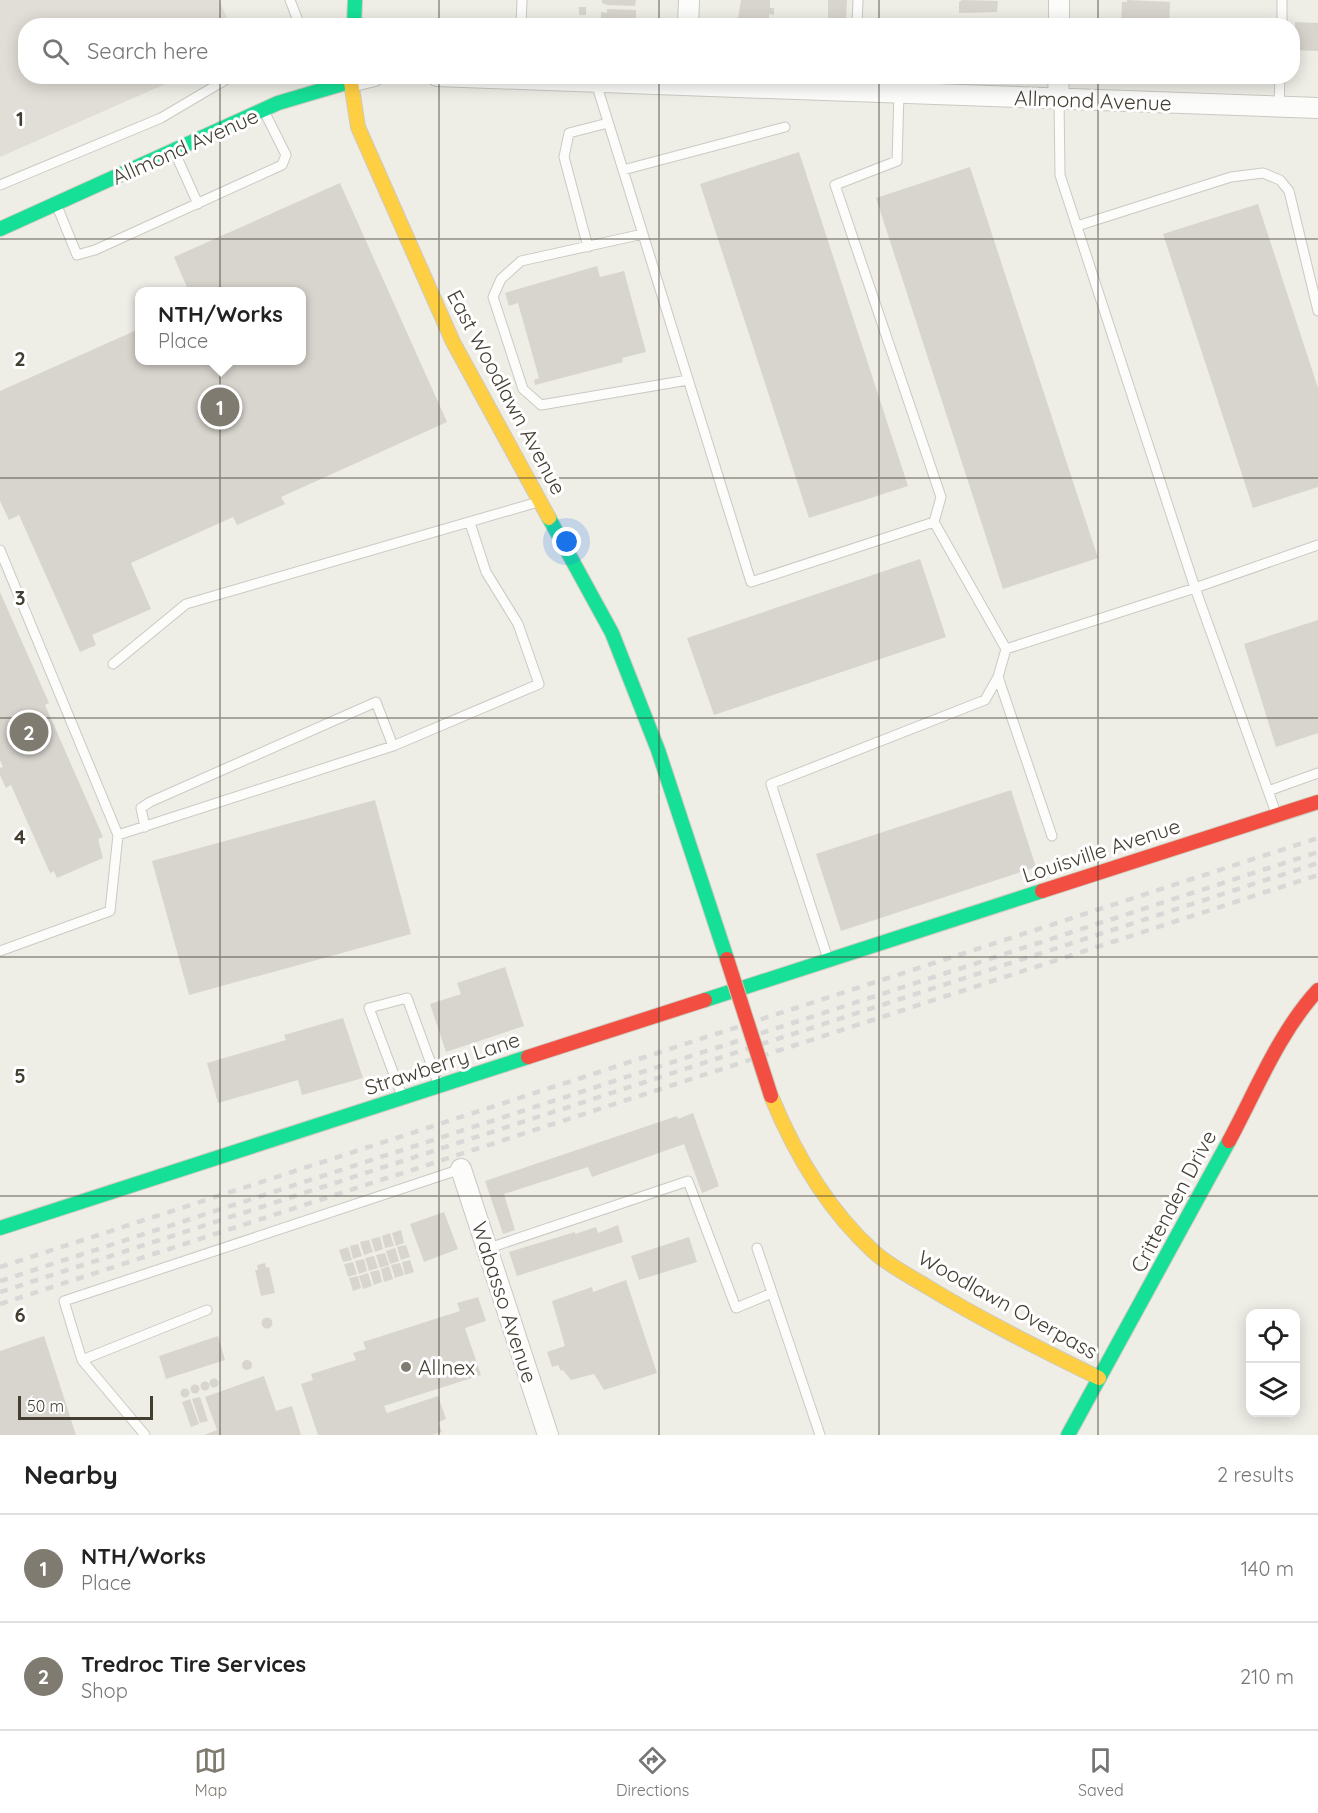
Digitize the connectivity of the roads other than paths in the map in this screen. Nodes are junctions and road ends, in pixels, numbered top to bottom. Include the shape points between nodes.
1 (290, 0) edge
2 (355, 0) edge
3 (522, 0) edge
4 (689, 0) edge
5 (858, 0) edge
6 (1059, 0) edge
7 (1282, 0) edge
8 (296, 18) edge
9 (354, 18) edge
10 (521, 18) edge
11 (688, 18) edge
12 (857, 18) edge
13 (1059, 18) edge
14 (1282, 18) edge
15 (218, 84) edge
16 (331, 84) edge
17 (348, 84) edge
18 (596, 84) edge
19 (758, 84) edge
20 (1058, 84) edge
21 (1280, 84) edge
22 (899, 93) junction
23 (1059, 99) junction
24 (1279, 107) junction
25 (1318, 108) edge
26 (264, 110) junction
27 (608, 123) junction
28 (785, 127) dead end
29 (174, 151) junction
30 (622, 170) junction
31 (0, 185) edge
32 (56, 204) junction
33 (198, 204) junction
34 (1077, 226) junction
35 (0, 229) edge
36 (643, 234) junction
37 (588, 247) junction
38 (1318, 311) edge
39 (688, 380) junction
40 (540, 502) junction
41 (934, 522) junction
42 (470, 523) junction
43 (1318, 545) edge
44 (0, 550) edge
45 (1195, 588) junction
46 (1006, 649) junction
47 (113, 664) dead end
48 (998, 678) junction
49 (393, 746) junction
50 (1318, 773) edge
51 (1268, 790) junction
52 (1318, 802) edge
53 (1277, 816) junction
54 (145, 827) junction
55 (118, 835) junction
56 (1052, 836) dead end
57 (898, 939) joint
58 (0, 951) edge
59 (727, 959) joint
60 (829, 961) junction
61 (1318, 990) edge
62 (439, 1085) junction
63 (403, 1098) junction
64 (461, 1169) joint
65 (0, 1228) edge
66 (758, 1248) dead end
67 (486, 1249) junction
68 (772, 1293) junction
69 (207, 1310) dead end
70 (82, 1360) junction
71 (1099, 1378) junction
72 (144, 1435) edge
73 (548, 1435) edge
74 (820, 1435) edge
75 (1068, 1435) edge

1 - 8 lane
2 - 9 main road
3 - 10 lane
4 - 11 street
5 - 12 lane
6 - 13 street
7 - 14 lane
15 - 31 lane via 161,118
16 - 26 main road, Allmond Avenue
17 - 40 main road, East Woodlawn Avenue via 358,127 453,342
18 - 27 lane
19 - 22 street, Allmond Avenue
20 - 23 street
21 - 24 lane
22 - 23 street, Allmond Avenue
22 - 41 lane via 897,161 835,185 941,497
23 - 24 street, Allmond Avenue
23 - 34 lane via 1060,175
24 - 25 street, Allmond Avenue
26 - 29 main road, Allmond Avenue
26 - 33 lane via 286,155 282,165
27 - 30 lane
27 - 37 lane via 569,133 564,157
28 - 30 lane
29 - 32 main road, Allmond Avenue
29 - 33 lane
30 - 36 lane
32 - 33 lane via 76,255
32 - 35 main road, Allmond Avenue
34 - 38 lane via 1230,177 1263,173 1280,180 1289,191
34 - 45 lane
36 - 37 lane
36 - 39 lane
37 - 39 lane via 521,261 501,279 493,297 523,389 542,405
39 - 41 lane via 751,582
40 - 42 lane
40 - 59 main road, East Woodlawn Avenue via 585,579 637,692
41 - 46 lane
42 - 47 lane via 186,604
42 - 49 lane via 486,572 518,624 539,684
43 - 45 lane
44 - 55 lane
45 - 46 lane
45 - 51 lane
46 - 48 lane
48 - 56 lane
48 - 60 lane via 985,700 771,784
49 - 54 lane
49 - 54 lane via 376,702 150,801 141,808
50 - 51 lane
51 - 53 lane
52 - 53 main road, Louisville Avenue
53 - 57 main road, Louisville Avenue
54 - 55 lane
55 - 58 lane via 110,911
57 - 60 main road, Strawberry Lane
59 - 71 main road, Woodlawn Overpass, bridge via 789,1140 812,1182 855,1233 875,1253 948,1300
60 - 62 main road, Strawberry Lane
61 - 71 main road, Crittenden Drive via 1276,1052
62 - 63 main road, Strawberry Lane
62 - 63 lane via 407,998 369,1008
63 - 65 main road, Strawberry Lane
64 - 67 street, Wabasso Avenue
64 - 70 lane via 64,1301
66 - 68 lane
67 - 68 lane via 688,1181 736,1308
67 - 73 street, Wabasso Avenue
68 - 74 lane
69 - 70 lane
70 - 72 lane
71 - 75 main road, Crittenden Drive

